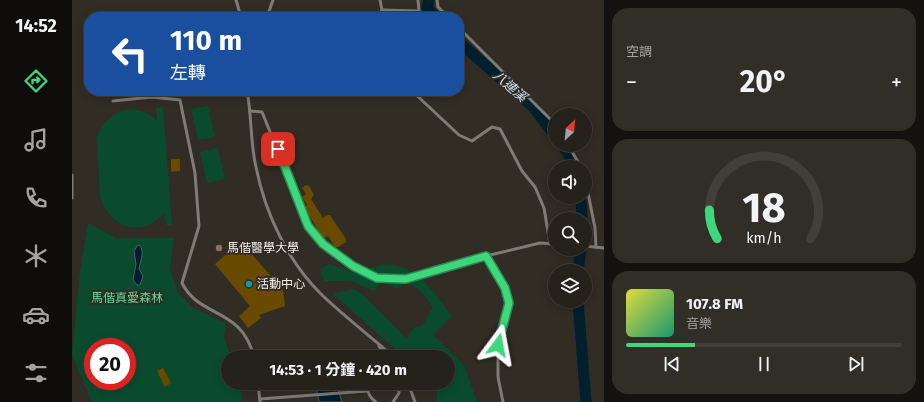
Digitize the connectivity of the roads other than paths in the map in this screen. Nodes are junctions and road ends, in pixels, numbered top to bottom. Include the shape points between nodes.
1 (236, 0) edge
2 (273, 0) edge
3 (380, 0) edge
4 (418, 0) edge
5 (438, 0) edge
6 (382, 10) joint
7 (240, 12) edge
8 (269, 12) edge
9 (443, 12) edge
10 (464, 33) edge
11 (248, 96) edge
12 (417, 96) edge
13 (113, 101) dead end
14 (251, 111) junction
15 (548, 117) edge
16 (72, 174) edge
17 (72, 198) edge
18 (590, 204) edge
19 (548, 232) edge
20 (548, 244) edge
21 (592, 247) edge
22 (596, 247) junction
23 (604, 248) edge
24 (486, 256) junction
25 (377, 343) junction
26 (252, 350) edge
27 (382, 350) edge
28 (386, 350) edge
29 (259, 390) edge
30 (399, 390) edge
31 (410, 390) edge
32 (367, 391) joint
33 (260, 401) edge
34 (376, 402) edge
35 (393, 402) edge
36 (414, 402) edge
37 (503, 402) edge

1 - 7 lane
2 - 8 lane
3 - 6 lane
4 - 6 lane via 419,11
5 - 9 lane via 438,7
10 - 15 lane
11 - 14 lane
12 - 19 lane via 459,134 472,141 492,127 500,129 544,208
13 - 26 lane via 152,97 180,100 195,173 199,226 182,283 197,302 230,319 245,334
14 - 24 lane via 262,112 308,226 323,244 353,266 377,278 406,279
14 - 25 lane via 256,168 267,205 286,247 295,263 322,295
16 - 17 lane
18 - 22 lane
20 - 24 lane via 540,243
21 - 22 lane
22 - 23 lane
24 - 37 lane via 505,288 509,303 498,345 498,377
25 - 27 lane
25 - 28 lane
29 - 33 lane
30 - 35 lane
31 - 36 lane
32 - 33 lane
32 - 34 lane

